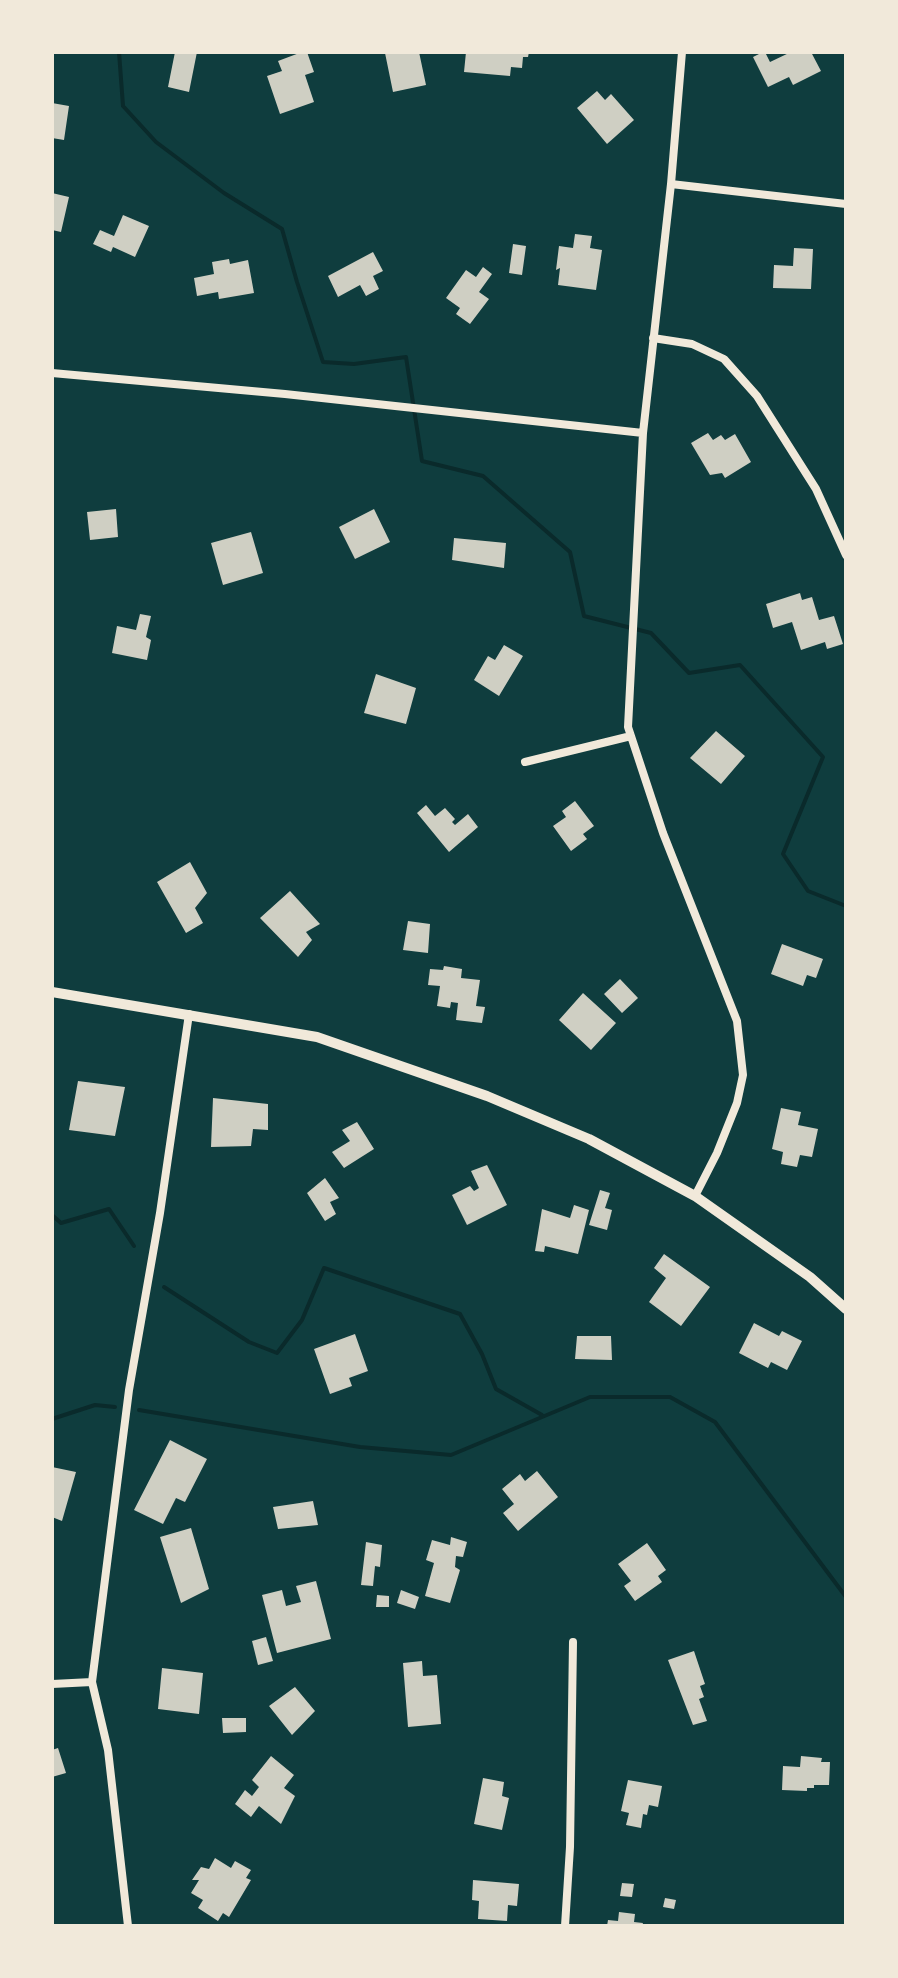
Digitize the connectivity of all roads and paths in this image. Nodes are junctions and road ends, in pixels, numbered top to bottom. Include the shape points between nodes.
1 (682, 52) edge
2 (671, 184) junction
3 (846, 204) edge
4 (653, 338) junction
5 (52, 373) edge
6 (643, 433) junction
7 (846, 555) edge
8 (631, 736) junction
9 (525, 762) dead end
10 (52, 992) edge
11 (189, 1014) junction
12 (695, 1196) junction
13 (846, 1309) edge
14 (573, 1642) dead end
15 (92, 1682) junction
16 (52, 1684) edge
17 (128, 1926) edge
18 (565, 1926) edge

1 - 2 street
2 - 3 street
2 - 4 street
4 - 6 street
4 - 7 street via 692,344 724,359 757,396 816,489
5 - 6 street
6 - 8 street
8 - 9 street
8 - 12 street via 673,861 737,1021 743,1075 737,1103
10 - 11 street
11 - 12 street via 317,1037 487,1096 589,1139
11 - 15 street via 129,1390
12 - 13 street via 810,1277
14 - 18 street
15 - 16 street
15 - 17 street via 108,1750

